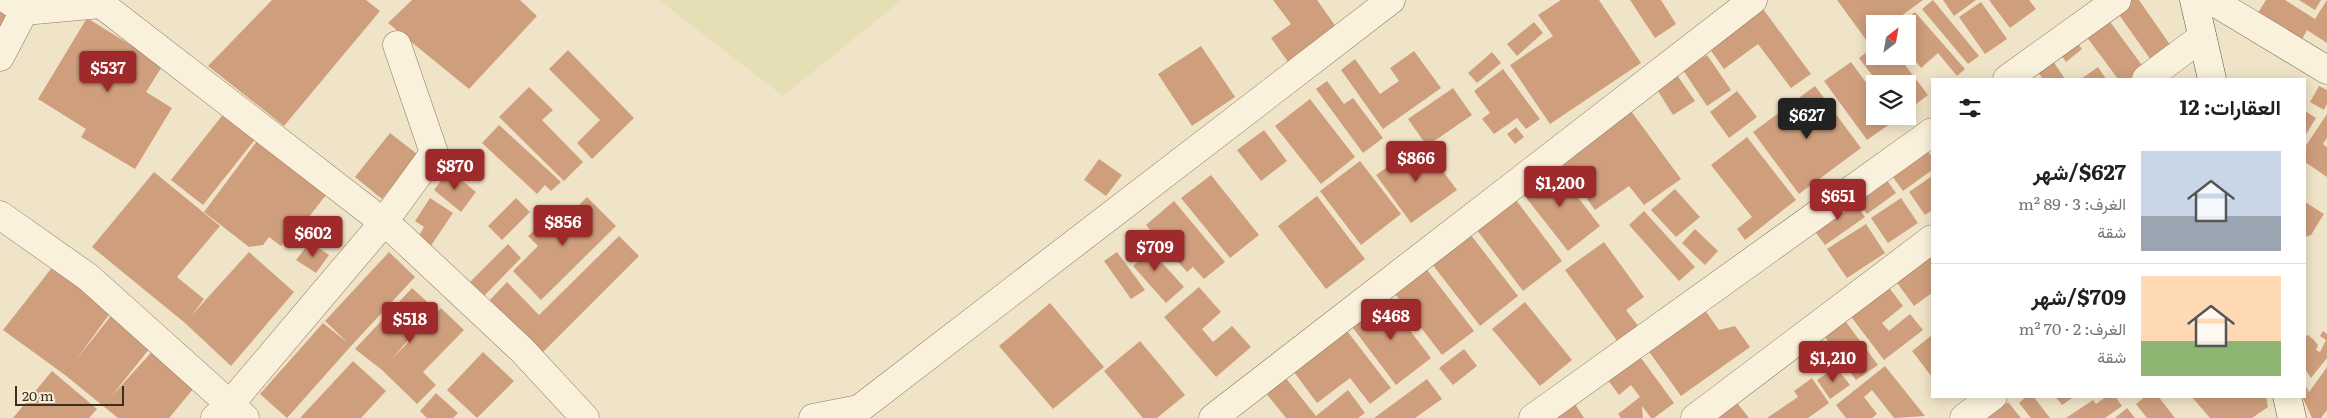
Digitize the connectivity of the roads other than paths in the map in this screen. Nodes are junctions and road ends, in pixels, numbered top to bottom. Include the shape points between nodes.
1 (1391, 0) edge
2 (1753, 0) edge
3 (2117, 0) edge
4 (2194, 0) edge
5 (2211, 0) edge
6 (16, 5) edge
7 (2202, 37) junction
8 (396, 45) dead end
9 (0, 56) edge
10 (2327, 70) edge
11 (2008, 78) edge
12 (2147, 78) edge
13 (2212, 78) edge
14 (1931, 133) edge
15 (0, 215) edge
16 (383, 223) junction
17 (1931, 240) edge
18 (1990, 398) edge
19 (230, 413) edge
20 (585, 418) edge
21 (813, 418) edge
22 (1213, 418) edge
23 (1533, 418) edge
24 (1695, 418) edge
25 (1964, 418) edge

1 - 21 street via 859,409
2 - 22 street
3 - 11 street
4 - 7 street
5 - 10 street
6 - 9 street
6 - 16 street via 100,4
7 - 12 street
7 - 13 street
8 - 16 street via 434,153
14 - 23 street
15 - 19 street via 88,277
16 - 19 street
16 - 20 street via 522,350
17 - 24 street
18 - 25 street

